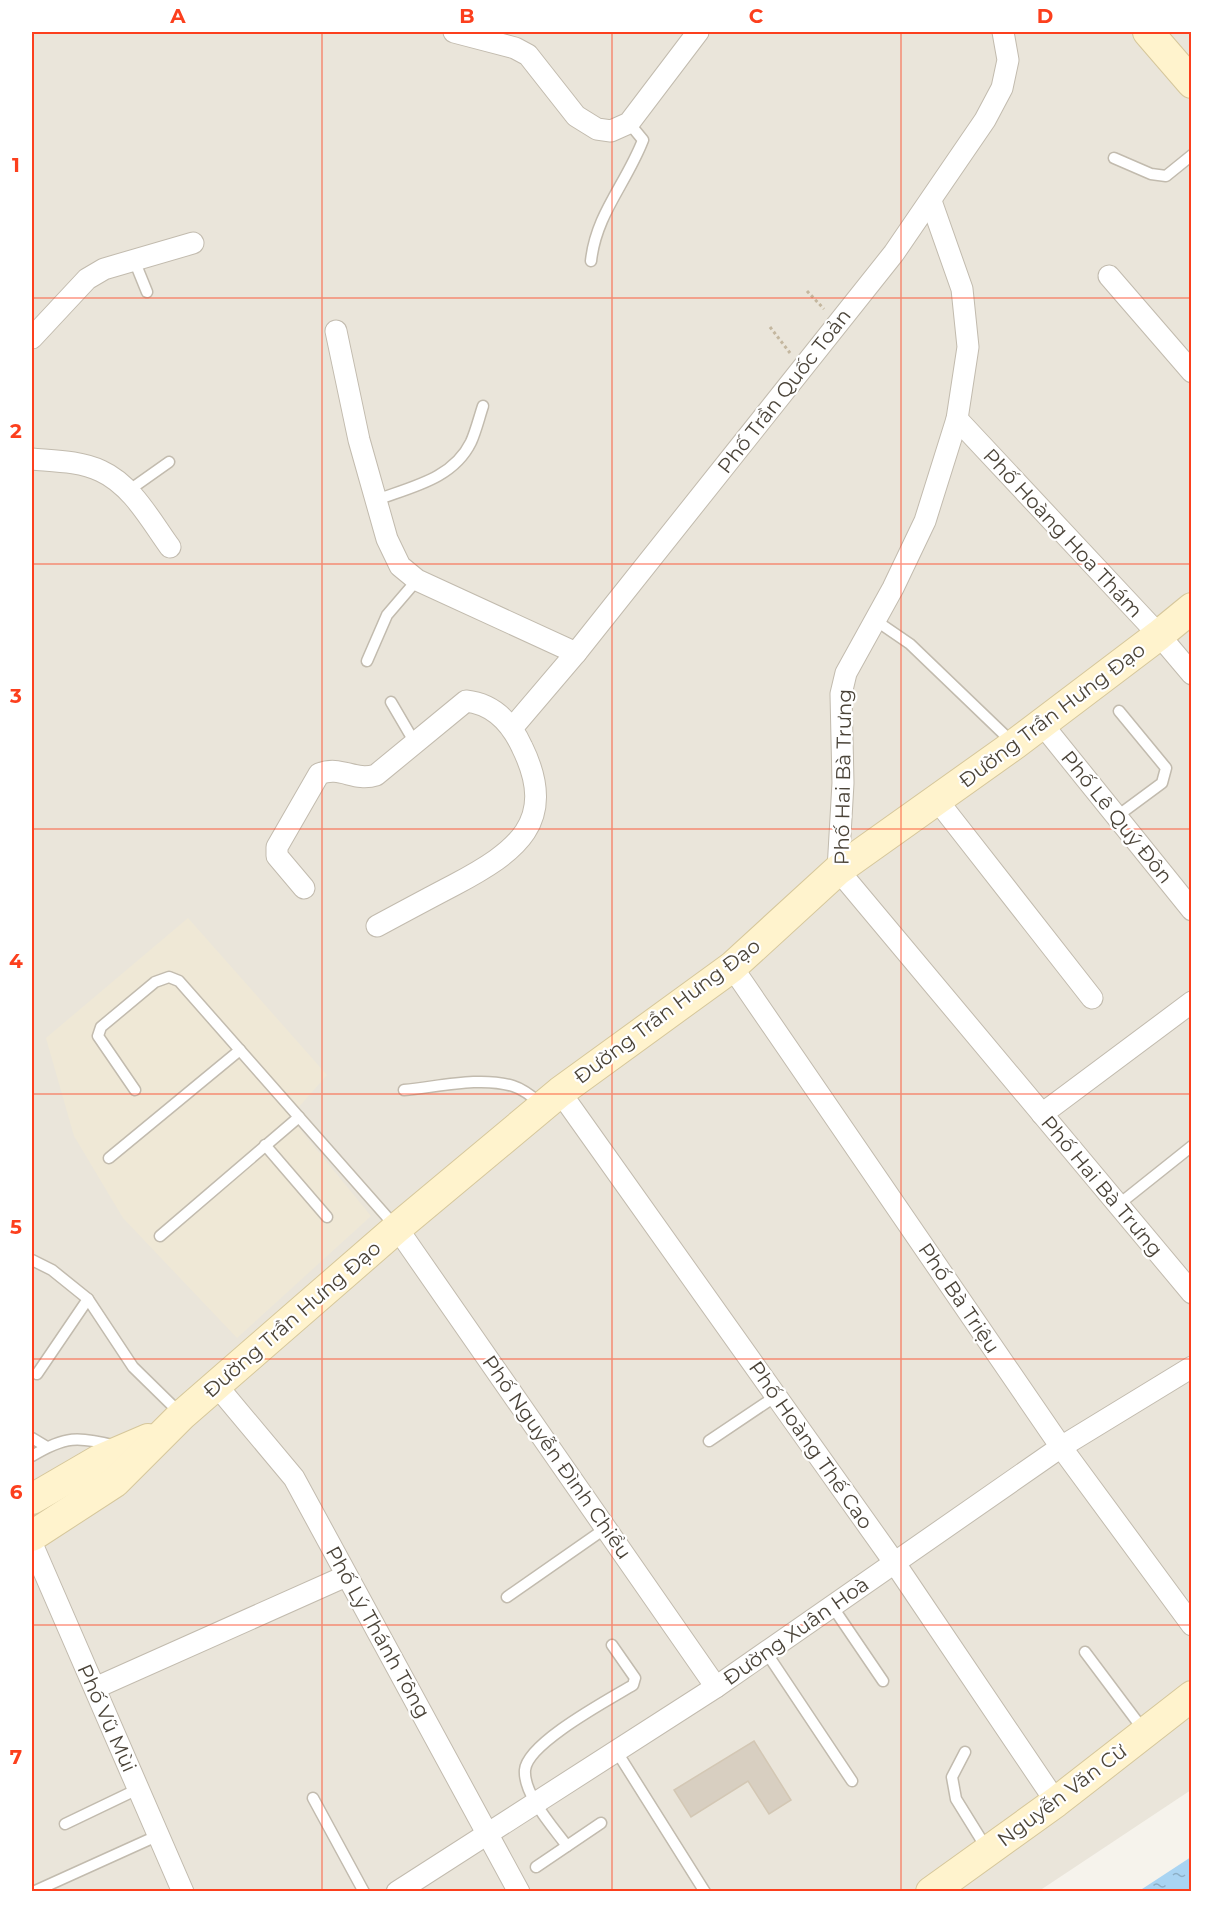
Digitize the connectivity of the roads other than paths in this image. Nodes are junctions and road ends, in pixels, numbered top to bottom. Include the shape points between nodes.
1 (454, 32) edge
2 (698, 32) edge
3 (1003, 32) edge
4 (1158, 35) edge
5 (1191, 83) edge
6 (629, 123) junction
7 (1191, 155) edge
8 (1114, 158) dead end
9 (931, 201) junction
10 (193, 243) dead end
11 (134, 260) junction
12 (591, 261) dead end
13 (1109, 276) dead end
14 (147, 292) dead end
15 (336, 331) dead end
16 (32, 338) edge
17 (1191, 372) edge
18 (483, 406) dead end
19 (957, 419) junction
20 (32, 459) edge
21 (169, 462) dead end
22 (128, 491) junction
23 (376, 500) junction
24 (170, 547) dead end
25 (417, 580) junction
26 (1191, 608) edge
27 (875, 620) junction
28 (1159, 635) junction
29 (576, 653) junction
30 (367, 662) dead end
31 (1191, 675) edge
32 (391, 702) dead end
33 (1119, 711) dead end
34 (1042, 724) junction
35 (513, 727) junction
36 (415, 743) junction
37 (1015, 744) junction
38 (937, 800) junction
39 (1116, 817) junction
40 (838, 870) junction
41 (304, 888) dead end
42 (1189, 901) edge
43 (377, 926) dead end
44 (732, 967) junction
45 (1092, 998) dead end
46 (1191, 1002) edge
47 (240, 1050) junction
48 (135, 1090) dead end
49 (404, 1090) dead end
50 (552, 1099) junction
51 (1042, 1114) junction
52 (299, 1117) junction
53 (266, 1145) junction
54 (1191, 1146) edge
55 (109, 1158) dead end
56 (1118, 1205) junction
57 (327, 1217) dead end
58 (397, 1228) junction
59 (160, 1236) dead end
60 (32, 1260) edge
61 (1191, 1293) edge
62 (88, 1299) junction
63 (1191, 1367) edge
64 (37, 1374) dead end
65 (217, 1386) junction
66 (776, 1396) junction
67 (182, 1415) junction
68 (159, 1435) junction
69 (32, 1438) edge
70 (709, 1441) dead end
71 (47, 1447) junction
72 (1061, 1447) junction
73 (126, 1449) junction
74 (32, 1456) edge
75 (32, 1499) edge
76 (606, 1528) junction
77 (32, 1536) edge
78 (32, 1544) edge
79 (894, 1562) junction
80 (346, 1576) junction
81 (507, 1596) dead end
82 (832, 1606) junction
83 (1191, 1625) edge
84 (612, 1646) dead end
85 (766, 1652) junction
86 (1085, 1652) dead end
87 (883, 1681) dead end
88 (716, 1687) junction
89 (95, 1688) junction
90 (1191, 1696) edge
91 (1145, 1732) junction
92 (617, 1752) junction
93 (965, 1752) dead end
94 (852, 1781) dead end
95 (138, 1788) junction
96 (313, 1798) dead end
97 (1056, 1802) junction
98 (536, 1805) junction
99 (601, 1823) dead end
100 (65, 1824) dead end
101 (490, 1834) junction
102 (159, 1835) junction
103 (567, 1846) junction
104 (988, 1852) junction
105 (536, 1867) dead end
106 (33, 1892) edge
107 (183, 1892) edge
108 (364, 1892) edge
109 (397, 1892) edge
110 (519, 1892) edge
111 (705, 1892) edge
112 (931, 1892) edge

1 - 6 street via 528,55 576,116 597,129 611,131
2 - 6 street
3 - 9 street, Phố Trần Quốc Toản via 1008,60 1002,88
4 - 5 street
6 - 12 lane via 643,140 635,162 601,219
7 - 8 lane via 1166,176 1151,174
9 - 19 street, Phố Hai Bà Trưng via 962,289 968,347
9 - 29 street, Phố Trần Quốc Toản
10 - 11 street
11 - 14 lane
11 - 16 street via 87,279
13 - 17 street
15 - 23 street
18 - 23 lane via 471,443 454,466 436,478
19 - 27 street, Phố Hai Bà Trưng via 926,521
19 - 28 street, Phố Hoàng Hoa Thám
20 - 22 street via 68,462 101,471
21 - 22 lane
22 - 24 street
23 - 25 street via 400,566
25 - 29 street
25 - 30 lane via 387,615
26 - 28 street, Đường Trần Hưng Đạo
27 - 37 lane via 910,644
27 - 40 street, Phố Hai Bà Trưng via 846,673 841,694 843,783
28 - 31 street, Phố Hoàng Hoa Thám
28 - 34 street, Đường Trần Hưng Đạo
29 - 35 street, Phố Trần Quốc Toản
32 - 36 lane
33 - 39 lane via 1166,768 1162,783
34 - 37 street, Đường Trần Hưng Đạo
34 - 39 street, Phố Lê Quý Đôn
35 - 36 street via 481,703 465,701
35 - 43 street via 534,771 537,796 532,819 518,843 489,866
36 - 41 street via 376,776 365,779 331,769 319,774 276,847 277,856
37 - 38 street, Đường Trần Hưng Đạo
38 - 40 street, Đường Trần Hưng Đạo
38 - 45 street
39 - 42 street, Phố Lê Quý Đôn
40 - 44 street, Đường Trần Hưng Đạo
40 - 51 street, Phố Hai Bà Trưng
44 - 50 street, Đường Trần Hưng Đạo
44 - 72 street, Phố Bà Triệu
46 - 51 street
47 - 48 lane via 179,981 168,977 155,982 101,1027 98,1036
47 - 52 lane
47 - 55 lane
49 - 50 lane via 502,1084
50 - 58 street, Đường Trần Hưng Đạo
50 - 66 street, Phố Hoàng Thế Cao
51 - 56 street, Phố Hai Bà Trưng
52 - 53 lane
52 - 58 lane
53 - 57 lane
53 - 59 lane
54 - 56 lane
56 - 61 street, Phố Hai Bà Trưng
58 - 65 street, Đường Trần Hưng Đạo
58 - 76 street, Phố Nguyễn Đình Chiểu
60 - 62 lane
62 - 64 lane
62 - 67 lane via 133,1367
63 - 72 street, Đường Xuân Hoà
65 - 67 street, Đường Trần Hưng Đạo
65 - 80 street, Phố Lý Thánh Tông via 294,1478
66 - 70 lane
66 - 79 street, Phố Hoàng Thế Cao
67 - 68 street, Đường Trần Hưng Đạo
68 - 73 street, Đường Trần Hưng Đạo
68 - 77 street, Đường Trần Hưng Đạo via 115,1482
69 - 71 lane
71 - 73 lane via 67,1439 86,1438
71 - 74 lane
72 - 79 street, Đường Xuân Hoà
72 - 83 street, Phố Bà Triệu
73 - 75 street, Đường Trần Hưng Đạo
76 - 81 lane
76 - 88 street, Phố Nguyễn Đình Chiểu
78 - 89 street, Phố Vũ Mùi
79 - 82 street, Đường Xuân Hoà
79 - 97 street, Phố Hoàng Thế Cao
80 - 89 street
80 - 101 street, Phố Lý Thánh Tông
82 - 85 street, Đường Xuân Hoà
82 - 87 lane
84 - 98 lane via 635,1678 633,1685 572,1722 527,1760 524,1772
85 - 88 street, Đường Xuân Hoà
85 - 94 lane
86 - 91 lane
88 - 92 street, Đường Xuân Hoà
89 - 95 street, Phố Vũ Mùi
90 - 91 street, Nguyễn Văn Cừ
91 - 97 street, Nguyễn Văn Cừ
92 - 98 street, Đường Xuân Hoà
92 - 111 lane
93 - 104 lane via 952,1776 956,1799
95 - 100 lane
95 - 102 street, Phố Vũ Mùi
96 - 108 lane
97 - 104 street, Nguyễn Văn Cừ
98 - 101 street, Đường Xuân Hoà
98 - 103 lane
99 - 103 lane
101 - 109 street, Đường Xuân Hoà
101 - 110 street, Phố Lý Thánh Tông
102 - 106 lane
102 - 107 street, Phố Vũ Mùi
103 - 105 lane
104 - 112 street, Nguyễn Văn Cừ

